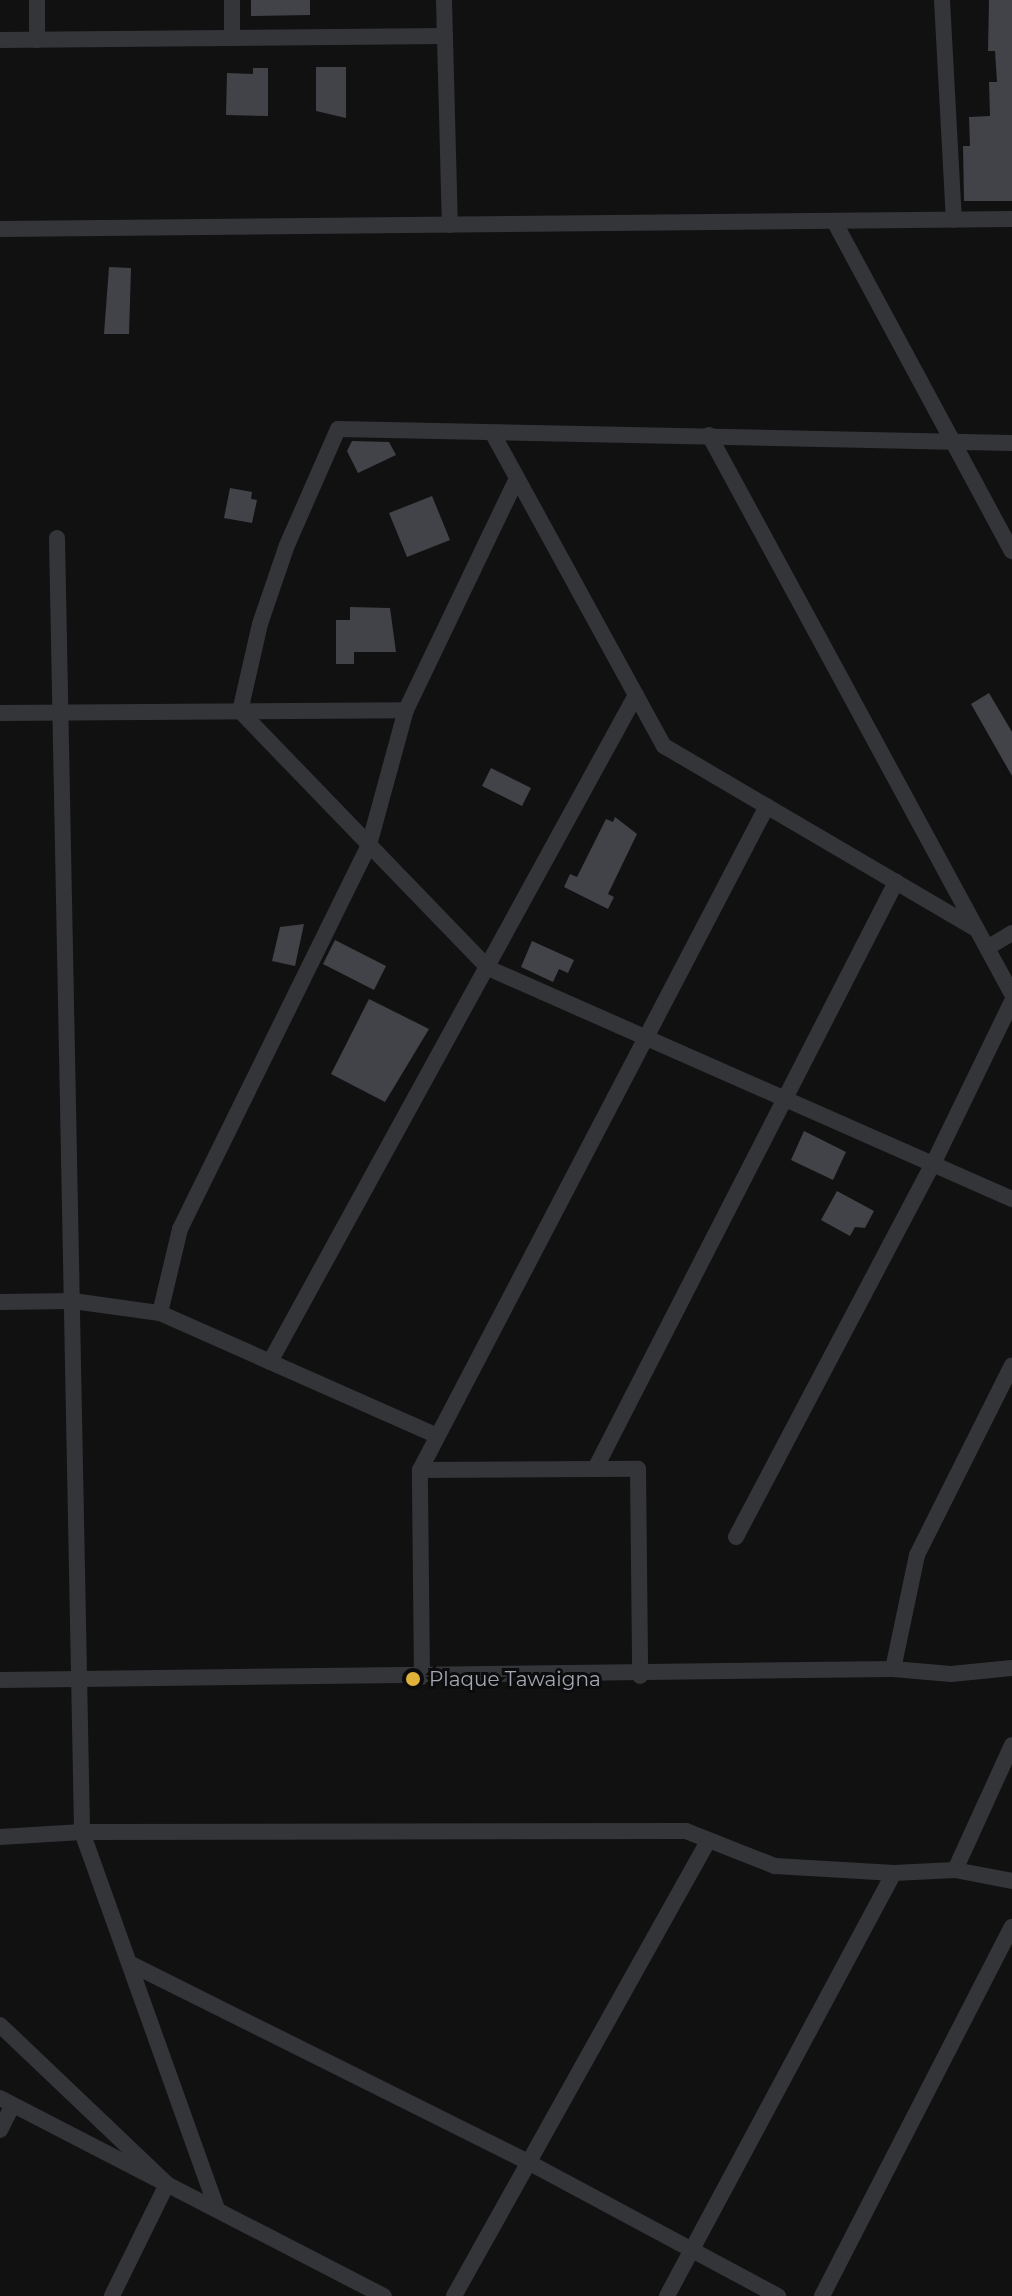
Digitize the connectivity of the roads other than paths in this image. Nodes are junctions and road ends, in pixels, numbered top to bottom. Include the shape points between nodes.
1 (37, 0) edge
2 (232, 0) edge
3 (444, 0) edge
4 (942, 0) edge
5 (445, 36) junction
6 (232, 38) junction
7 (0, 40) edge
8 (37, 40) junction
9 (1012, 219) edge
10 (954, 220) junction
11 (834, 221) junction
12 (450, 225) junction
13 (0, 229) edge
14 (493, 434) junction
15 (709, 435) junction
16 (953, 442) junction
17 (1012, 443) edge
18 (517, 478) junction
19 (57, 538) dead end
20 (1012, 551) edge
21 (636, 695) junction
22 (406, 710) junction
23 (240, 711) junction
24 (0, 713) edge
25 (61, 713) junction
26 (767, 806) junction
27 (369, 845) junction
28 (896, 882) junction
29 (977, 930) junction
30 (1012, 933) edge
31 (987, 948) junction
32 (488, 968) junction
33 (1012, 994) edge
34 (1012, 1001) edge
35 (645, 1038) junction
36 (783, 1100) junction
37 (933, 1164) junction
38 (1012, 1199) edge
39 (73, 1301) junction
40 (0, 1302) edge
41 (160, 1313) junction
42 (270, 1362) junction
43 (1012, 1365) edge
44 (437, 1436) junction
45 (595, 1469) junction
46 (420, 1470) junction
47 (736, 1537) dead end
48 (1012, 1668) edge
49 (893, 1669) junction
50 (640, 1676) junction
51 (422, 1677) junction
52 (0, 1680) edge
53 (81, 1680) junction
54 (1012, 1745) edge
55 (82, 1832) junction
56 (0, 1837) edge
57 (707, 1843) junction
58 (955, 1870) junction
59 (894, 1873) junction
60 (1012, 1881) edge
61 (1012, 1927) edge
62 (129, 1963) junction
63 (0, 2025) edge
64 (7, 2101) edge
65 (0, 2130) edge
66 (528, 2162) junction
67 (167, 2184) junction
68 (217, 2210) junction
69 (692, 2250) junction
70 (112, 2296) edge
71 (384, 2296) edge
72 (454, 2296) edge
73 (667, 2296) edge
74 (778, 2296) edge
75 (822, 2296) edge

1 - 8 street
2 - 6 street
3 - 5 street
4 - 10 street
5 - 6 street
5 - 12 street
6 - 8 street
7 - 8 street
9 - 10 street
10 - 11 street
11 - 12 street
11 - 16 street
12 - 13 street
14 - 15 street
14 - 18 street
14 - 23 street via 338,429 283,558
15 - 16 street
15 - 29 street
16 - 17 street
16 - 20 street
18 - 21 street
18 - 22 street
19 - 25 street
21 - 26 street via 664,746
21 - 32 street
22 - 23 street
22 - 27 street
23 - 25 street
23 - 27 street
24 - 25 street
25 - 39 street
26 - 28 street
26 - 35 street
27 - 32 street
27 - 41 street via 180,1229
28 - 29 street
28 - 36 street
29 - 31 street
30 - 31 street
31 - 33 street
32 - 35 street
32 - 42 street
34 - 37 street
35 - 36 street
35 - 44 street
36 - 37 street
36 - 45 street
37 - 38 street
37 - 47 street
39 - 40 street
39 - 41 street
39 - 53 street
41 - 42 street
42 - 44 street
43 - 49 street via 917,1555
44 - 46 street
45 - 46 street
45 - 50 street via 638,1469
46 - 51 street
48 - 49 street via 951,1674
49 - 50 street
50 - 51 street
51 - 53 street
52 - 53 street
53 - 55 street
54 - 58 street
55 - 56 street
55 - 57 street via 686,1831
55 - 62 street
57 - 59 street via 775,1866
57 - 66 street
58 - 59 street
58 - 60 street
59 - 69 street
61 - 75 street
62 - 66 street
62 - 68 street
63 - 67 street
64 - 65 street
64 - 67 street
66 - 69 street
66 - 72 street
67 - 68 street
67 - 70 street
68 - 71 street
69 - 73 street
69 - 74 street

